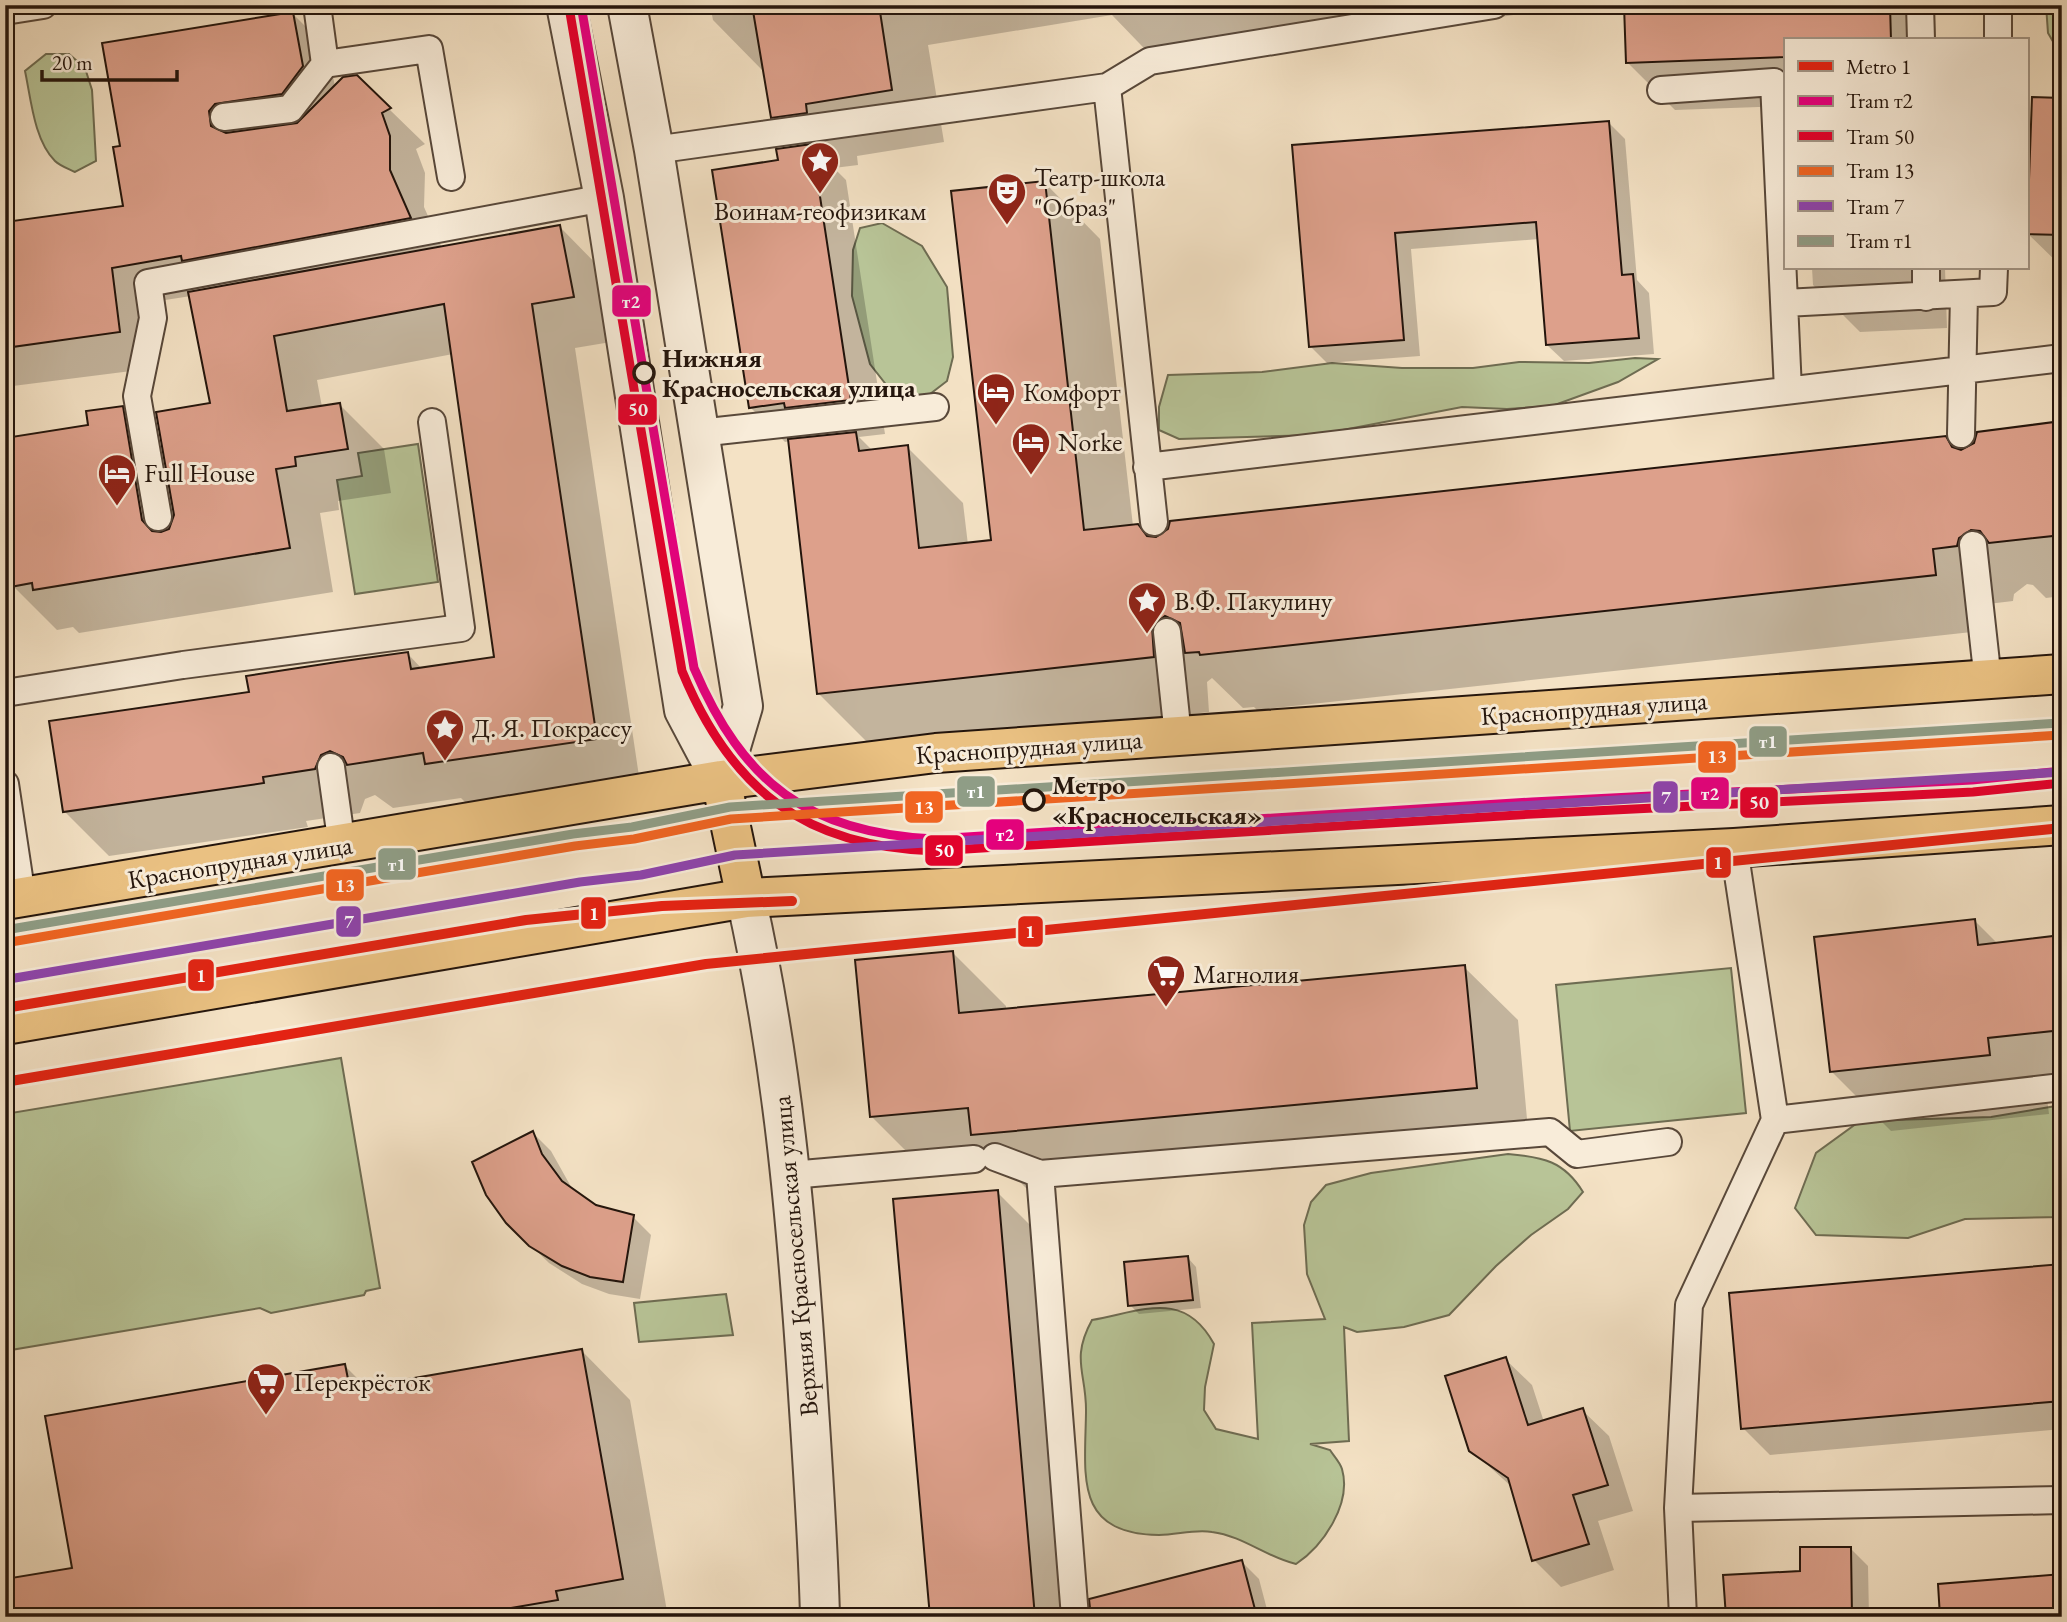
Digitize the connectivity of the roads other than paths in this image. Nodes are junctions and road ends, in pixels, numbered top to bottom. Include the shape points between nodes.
1 (43, 5) edge
2 (317, 5) edge
3 (566, 5) edge
4 (627, 5) edge
5 (1494, 5) edge
6 (1920, 5) edge
7 (1998, 5) edge
8 (5, 11) edge
9 (1921, 38) edge
10 (1998, 38) edge
11 (325, 64) junction
12 (1107, 87) junction
13 (1661, 90) dead end
14 (224, 117) dead end
15 (654, 150) junction
16 (451, 177) dead end
17 (604, 198) junction
18 (1926, 270) edge
19 (1994, 270) edge
20 (1964, 295) junction
21 (1926, 297) junction
22 (1785, 303) junction
23 (2062, 358) edge
24 (1962, 370) junction
25 (1788, 390) junction
26 (934, 407) dead end
27 (432, 422) dead end
28 (699, 433) junction
29 (1961, 434) dead end
30 (1147, 467) junction
31 (158, 517) dead end
32 (1154, 522) dead end
33 (1973, 545) dead end
34 (1167, 632) dead end
35 (2062, 674) edge
36 (1988, 681) junction
37 (5, 693) edge
38 (1178, 736) junction
39 (331, 767) dead end
40 (721, 780) junction
41 (5, 784) edge
42 (2062, 825) edge
43 (342, 846) junction
44 (1734, 848) junction
45 (14, 898) edge
46 (746, 898) junction
47 (5, 1025) edge
48 (2062, 1087) edge
49 (1775, 1120) junction
50 (1668, 1142) dead end
51 (1040, 1174) junction
52 (791, 1175) junction
53 (2062, 1500) edge
54 (1678, 1507) junction
55 (820, 1617) edge
56 (1075, 1617) edge
57 (1683, 1617) edge

1 - 8 lane
2 - 11 lane
3 - 17 street
4 - 15 street
5 - 12 lane via 1150,61
6 - 9 lane
7 - 10 lane
11 - 14 lane via 290,109
11 - 16 lane via 429,49
12 - 15 lane
12 - 30 lane
13 - 22 lane via 1774,82
15 - 28 street
17 - 31 lane via 148,283 153,318 137,396
17 - 40 street via 684,710
18 - 21 lane
19 - 20 lane via 1993,292
20 - 21 lane
20 - 24 lane
21 - 22 lane
22 - 25 lane
23 - 24 lane
24 - 25 lane
24 - 29 lane
25 - 30 lane
26 - 28 lane
27 - 37 lane via 461,628 314,657
28 - 40 street via 743,706
30 - 32 lane
33 - 36 lane
34 - 38 lane
35 - 36 main road, Краснопрудная улица
36 - 38 main road, Краснопрудная улица
38 - 40 main road, Краснопрудная улица via 936,753
39 - 43 lane
40 - 43 main road, Краснопрудная улица
40 - 46 main road
41 - 45 lane
42 - 44 main road
43 - 45 main road, Краснопрудная улица
44 - 46 main road
44 - 49 lane
46 - 47 main road
46 - 52 street, Верхняя Красносельская улица via 768,996
48 - 49 lane
49 - 54 lane via 1689,1305
50 - 51 lane via 1577,1154 1550,1132
51 - 52 lane via 984,1158
51 - 56 lane
52 - 55 street, Верхняя Красносельская улица
53 - 54 lane
54 - 57 lane

